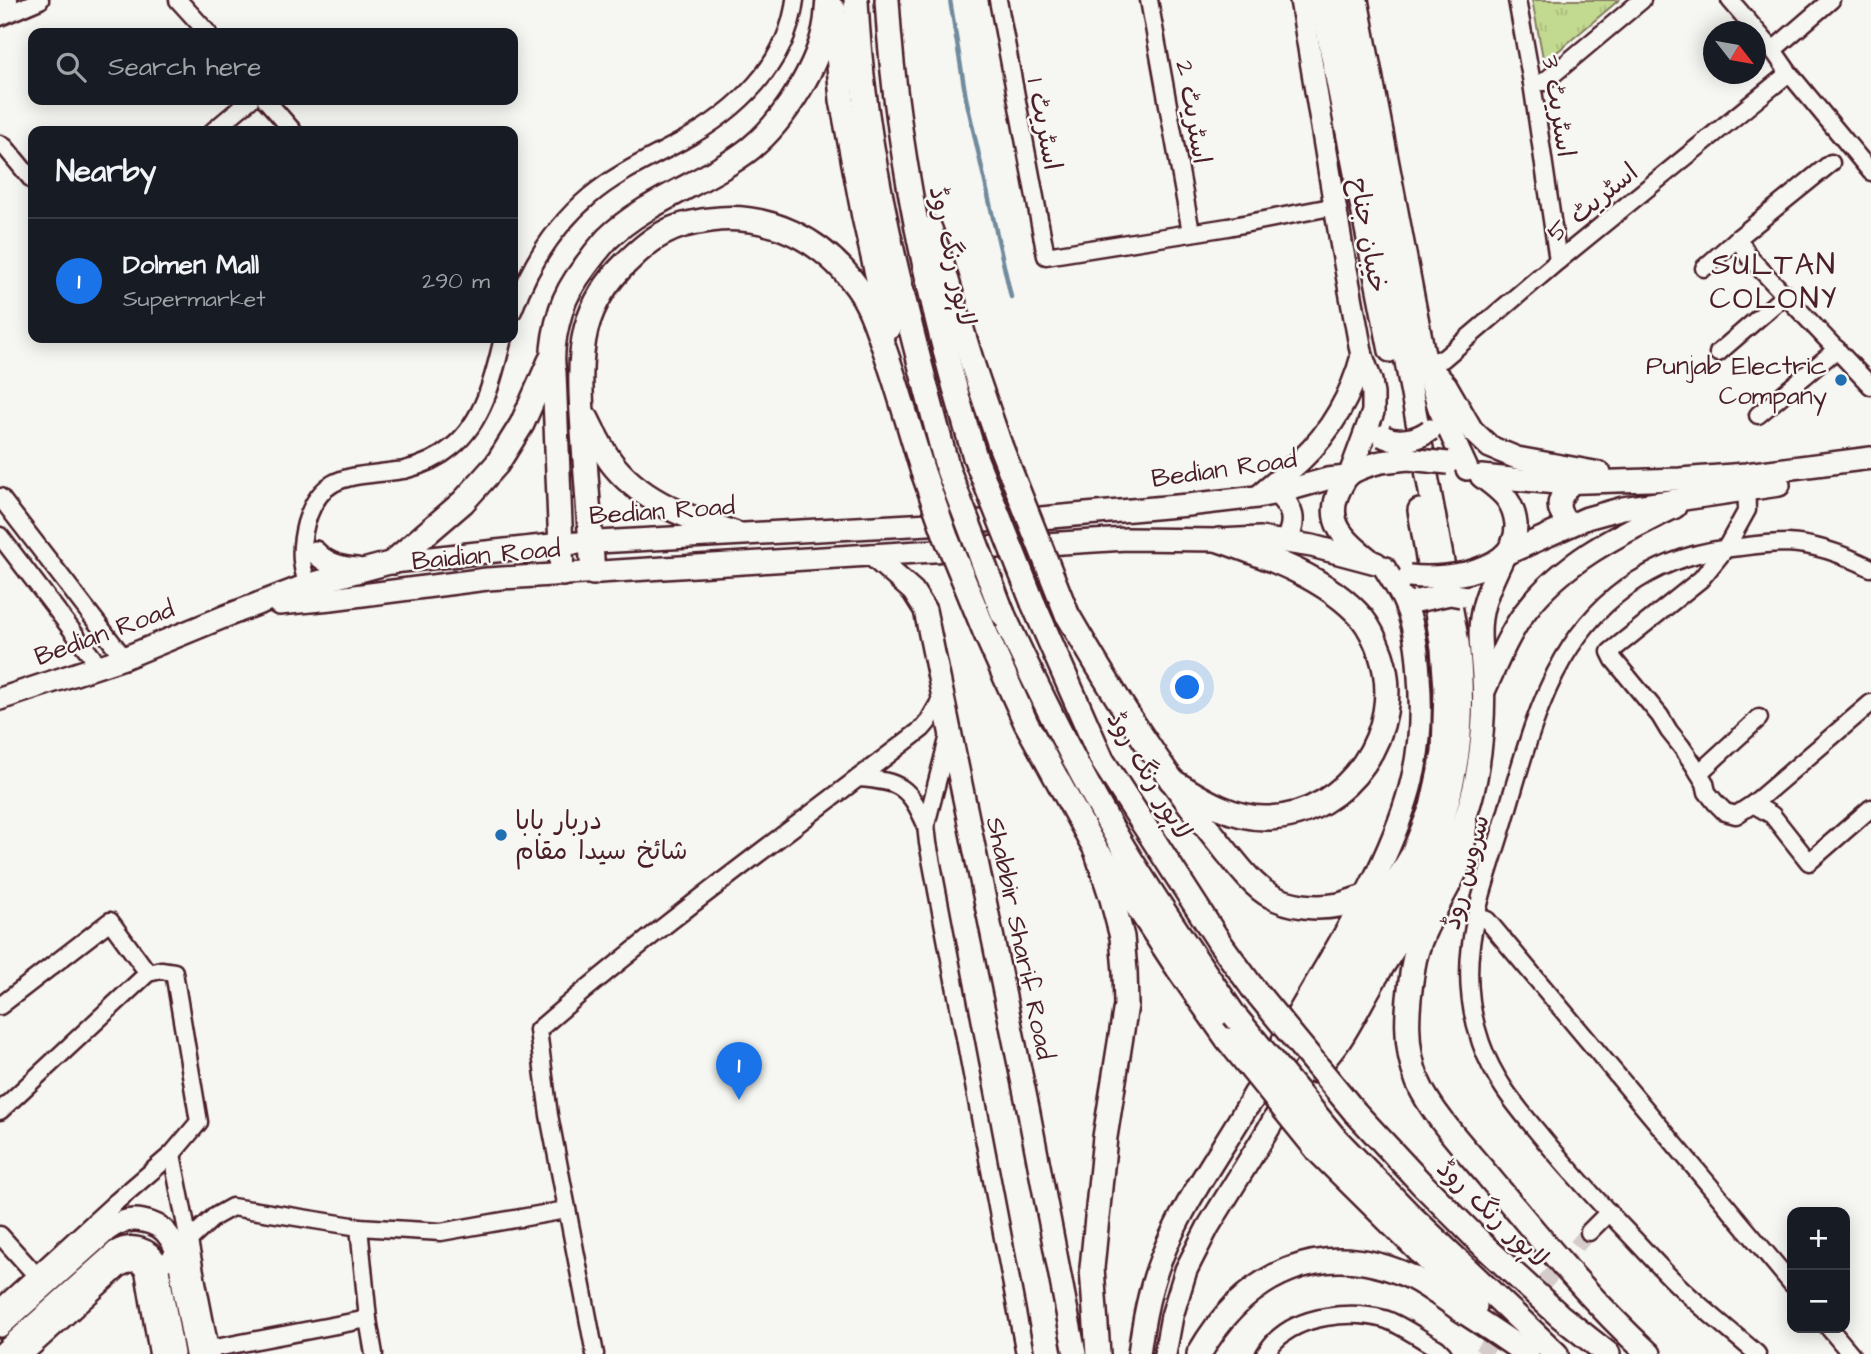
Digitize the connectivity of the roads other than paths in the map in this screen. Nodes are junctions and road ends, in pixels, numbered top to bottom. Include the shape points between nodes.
1 (9, 0) edge
2 (40, 0) edge
3 (178, 0) edge
4 (795, 0) edge
5 (828, 0) edge
6 (833, 0) edge
7 (856, 0) edge
8 (887, 0) edge
9 (998, 0) edge
10 (1149, 0) edge
11 (1301, 0) edge
12 (1321, 0) edge
13 (1339, 0) edge
14 (1357, 0) edge
15 (1517, 0) edge
16 (1642, 0) edge
17 (1730, 0) edge
18 (1831, 0) edge
19 (0, 4) edge
20 (0, 18) edge
21 (203, 28) edge
22 (1773, 50) junction
23 (1789, 74) junction
24 (1532, 83) junction
25 (244, 105) edge
26 (270, 105) edge
27 (219, 126) edge
28 (289, 126) edge
29 (0, 144) edge
30 (1831, 163) dead end
31 (906, 171) junction
32 (1871, 172) edge
33 (28, 175) edge
34 (1336, 206) junction
35 (1191, 232) junction
36 (1738, 238) junction
37 (1558, 261) junction
38 (1704, 268) dead end
39 (1784, 296) junction
40 (518, 297) edge
41 (502, 343) edge
42 (1837, 349) junction
43 (1718, 354) dead end
44 (1362, 356) junction
45 (551, 360) junction
46 (1426, 366) junction
47 (1871, 386) edge
48 (898, 389) junction
49 (582, 406) junction
50 (1373, 412) junction
51 (1758, 415) dead end
52 (1871, 458) edge
53 (1465, 470) junction
54 (1871, 472) edge
55 (1348, 476) junction
56 (1613, 480) junction
57 (1746, 482) junction
58 (1571, 483) junction
59 (1267, 495) junction
60 (1695, 496) junction
61 (0, 497) edge
62 (306, 525) junction
63 (1569, 525) junction
64 (734, 533) junction
65 (0, 536) edge
66 (1219, 540) junction
67 (1286, 541) junction
68 (590, 542) junction
69 (561, 544) junction
70 (1726, 548) junction
71 (315, 552) junction
72 (872, 555) junction
73 (1505, 555) junction
74 (393, 562) junction
75 (1380, 565) junction
76 (366, 568) junction
77 (1871, 568) edge
78 (593, 573) junction
79 (562, 574) junction
80 (319, 591) junction
81 (124, 658) junction
82 (100, 667) junction
83 (1482, 669) junction
84 (1483, 692) junction
85 (943, 696) junction
86 (1420, 696) junction
87 (0, 699) edge
88 (1871, 703) edge
89 (1759, 718) dead end
90 (950, 732) junction
91 (1699, 773) junction
92 (859, 778) junction
93 (1171, 780) junction
94 (1753, 804) junction
95 (1871, 808) edge
96 (1465, 823) junction
97 (926, 825) junction
98 (1096, 850) junction
99 (1365, 897) junction
100 (1476, 916) junction
101 (148, 973) junction
102 (0, 1006) edge
103 (1248, 1106) junction
104 (0, 1111) edge
105 (1266, 1133) junction
106 (1327, 1145) junction
107 (172, 1154) junction
108 (566, 1210) junction
109 (1609, 1212) junction
110 (1097, 1223) junction
111 (103, 1224) junction
112 (359, 1227) junction
113 (1589, 1232) tunnel mouth
114 (0, 1235) edge
115 (183, 1245) junction
116 (158, 1269) junction
117 (36, 1275) junction
118 (1787, 1278) edge
119 (0, 1308) edge
120 (368, 1319) junction
121 (0, 1326) edge
122 (1498, 1332) junction
123 (1833, 1333) edge
124 (205, 1352) edge
125 (2, 1354) edge
126 (25, 1354) edge
127 (158, 1354) edge
128 (173, 1354) edge
129 (374, 1354) edge
130 (595, 1354) edge
131 (1025, 1354) edge
132 (1075, 1354) edge
133 (1098, 1354) edge
134 (1110, 1354) edge
135 (1139, 1354) edge
136 (1165, 1354) edge
137 (1199, 1354) edge
138 (1265, 1354) edge
139 (1443, 1354) edge
140 (1527, 1354) edge
141 (1556, 1354) edge
142 (1608, 1354) edge
143 (1648, 1354) edge
144 (1757, 1354) edge
145 (1851, 1354) edge

1 - 19 street
2 - 20 street
3 - 21 street
4 - 40 street via 788,34 752,89 712,123 590,196 546,243
5 - 45 highway via 819,48 772,128 730,163 608,238 565,298
6 - 48 highway via 842,100
7 - 106 highway, bridge via 884,214 916,353 948,470 1003,614 1112,827 1168,918
8 - 31 highway, لاہور رنگ روڈ
9 - 35 street, اسٹریٹ 1 via 1046,256
10 - 35 street, اسٹریٹ 2
11 - 34 main road, خیبان جناح
12 - 103 main road via 1425,545 1442,648 1445,727 1438,781 1412,854 1310,1023
13 - 105 main road via 1458,643 1461,729 1451,796 1428,859
14 - 46 main road, خیبان جناح
15 - 24 street, اسٹریٹ 3
16 - 24 street via 1544,82
17 - 22 street
18 - 22 street
22 - 23 street
23 - 32 street
23 - 37 street, اسٹریٹ 5
24 - 37 street, اسٹریٹ 3
25 - 27 street
26 - 28 street
29 - 33 street
30 - 36 street
31 - 93 highway, bridge via 937,248 1000,445 1068,614 1114,695
31 - 142 highway, لاہور رنگ روڈ, bridge via 942,338 975,457 1102,760 1220,943 1355,1112 1484,1246
34 - 35 street
34 - 44 main road, خیبان جناح
36 - 38 street
36 - 39 street
37 - 46 street, اسٹریٹ 5 via 1443,359
39 - 42 street
39 - 43 street
41 - 62 street via 486,396 467,432 453,447 403,470 348,476 335,482 314,502
42 - 47 street
42 - 51 street
44 - 50 main road, خیبان جناح via 1371,381
44 - 59 main road via 1345,401 1320,439
45 - 69 highway
45 - 74 highway via 531,407 497,464 463,502
46 - 50 main road, bridge via 1422,381 1433,419 1430,430 1393,440 1383,436 1380,418
46 - 53 main road, خیبان جناح
46 - 56 main road via 1446,385 1472,430 1490,447 1517,458 1597,472
48 - 49 highway via 869,308 840,267 787,229 741,218 716,219 693,222 654,239 604,288 586,330
48 - 98 highway, bridge via 946,537 985,632 1026,723
49 - 64 highway via 614,466 645,495
49 - 68 highway
50 - 55 main road, خیبان جناح
52 - 57 main road
53 - 55 main road, bridge via 1408,459 1381,462
53 - 58 main road
53 - 73 main road via 1511,504 1515,538
54 - 57 main road
55 - 59 main road, Bedian Road
55 - 75 main road via 1335,500 1335,522 1352,545
56 - 57 main road
56 - 58 main road
57 - 60 main road
57 - 70 street via 1747,510
58 - 63 main road via 1558,508
59 - 64 main road, Bedian Road via 1041,518
59 - 67 main road via 1287,502 1292,513
60 - 63 main road via 1623,508
60 - 84 main road via 1604,543 1542,591 1511,635
61 - 81 street
62 - 71 street
62 - 80 street via 301,540 303,572
63 - 73 main road
64 - 68 main road, Bedian Road
65 - 82 street
66 - 67 main road
66 - 72 main road, Baidian Road via 1126,539
66 - 93 highway via 1299,572 1349,604 1371,629 1378,645 1387,707 1360,769 1334,796 1307,811 1267,818 1244,815 1200,798
67 - 75 main road
68 - 69 main road, Bedian Road
68 - 78 highway
69 - 74 main road, Bedian Road
69 - 79 highway
70 - 77 street, سروس روڈ via 1809,545
70 - 91 street via 1701,579 1610,652
70 - 100 street, سروس روڈ via 1679,558 1637,579 1601,609 1572,644 1540,710
71 - 76 main road via 332,564
71 - 80 street
72 - 78 main road, Baidian Road
72 - 85 main road, Shabbir Sharif Road via 913,591 925,610
73 - 75 main road, bridge via 1484,567 1447,577 1409,576
73 - 83 main road via 1483,610
74 - 76 main road, Bedian Road
75 - 86 main road via 1406,607 1417,648
76 - 80 main road, Bedian Road
78 - 79 main road, Baidian Road
79 - 80 main road, Baidian Road
80 - 81 main road, Bedian Road via 256,606
81 - 82 main road, Bedian Road
82 - 87 main road, Bedian Road
83 - 84 main road
83 - 86 main road, bridge via 1473,652 1465,599 1450,594 1418,601 1415,608 1427,688
84 - 96 main road via 1478,769
85 - 90 main road, Shabbir Sharif Road
85 - 92 street via 922,729
86 - 99 main road via 1419,740 1410,788
88 - 94 street
89 - 91 street
90 - 97 street
90 - 132 main road, Shabbir Sharif Road
91 - 94 street via 1707,792 1725,812 1736,815
92 - 97 street via 885,780 904,789
92 - 108 street via 594,981 538,1030
93 - 99 highway via 1236,863 1271,896 1323,907
94 - 95 street via 1772,816 1809,862
96 - 105 main road via 1435,883 1339,1042
96 - 143 highway via 1460,858 1415,955 1407,1020 1419,1084 1457,1138 1541,1239
97 - 131 street
98 - 106 highway, bridge via 1228,1040
98 - 110 highway via 1122,937 1126,1005
99 - 103 main road
100 - 109 street, سروس روڈ via 1469,978 1474,1018 1487,1058 1502,1088
100 - 118 street via 1487,920
101 - 102 street via 110,920
101 - 104 street
101 - 107 street via 174,972 199,1122
103 - 135 main road via 1160,1260
105 - 136 main road via 1186,1270
106 - 122 highway via 1397,1231 1469,1298
106 - 141 highway via 1410,1215
107 - 111 street
107 - 115 street
108 - 112 street via 442,1232
108 - 130 street
109 - 113 street
109 - 144 street, سروس روڈ via 1680,1287
110 - 133 highway via 1092,1268
110 - 134 highway
111 - 115 main road via 149,1222
111 - 117 street
111 - 121 main road
112 - 115 street via 232,1207
112 - 120 street
114 - 117 street
115 - 116 street
115 - 124 main road
116 - 125 main road via 144,1250 120,1249
116 - 128 main road
117 - 119 street
120 - 124 street
120 - 129 street
122 - 137 highway via 1411,1277 1339,1260 1297,1267 1260,1284 1224,1317
122 - 140 highway
123 - 145 street
126 - 127 street via 131,1263 144,1271
138 - 139 street via 1276,1339 1300,1324 1353,1313 1387,1319

